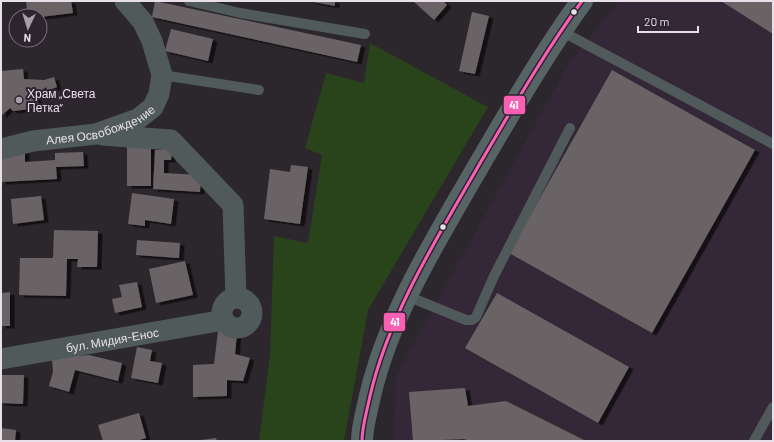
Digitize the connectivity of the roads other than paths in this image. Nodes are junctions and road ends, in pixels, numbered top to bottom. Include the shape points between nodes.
1 (125, 1) edge
2 (189, 1) edge
3 (582, 1) edge
4 (561, 31) junction
5 (365, 34) dead end
6 (162, 75) junction
7 (259, 90) dead end
8 (570, 128) dead end
9 (96, 134) junction
10 (773, 144) edge
11 (1, 149) edge
12 (407, 296) junction
13 (1, 359) edge
14 (773, 407) edge
15 (362, 441) edge
16 (754, 441) edge

1 - 6 street, Алея Освобождение via 143,22 152,40
2 - 5 lane via 240,13
3 - 4 street
4 - 10 lane
4 - 12 street via 538,65 452,211
6 - 7 lane
6 - 9 street, Алея Освобождение via 159,94 153,107 138,119
8 - 12 lane via 494,276 476,317 466,320
9 - 11 street, Алея Освобождение via 33,141
9 - 13 street, бул. Мидия-Енос via 171,140 233,205 236,298 227,302 223,308 224,320
12 - 15 street via 377,367 362,430
14 - 16 lane

